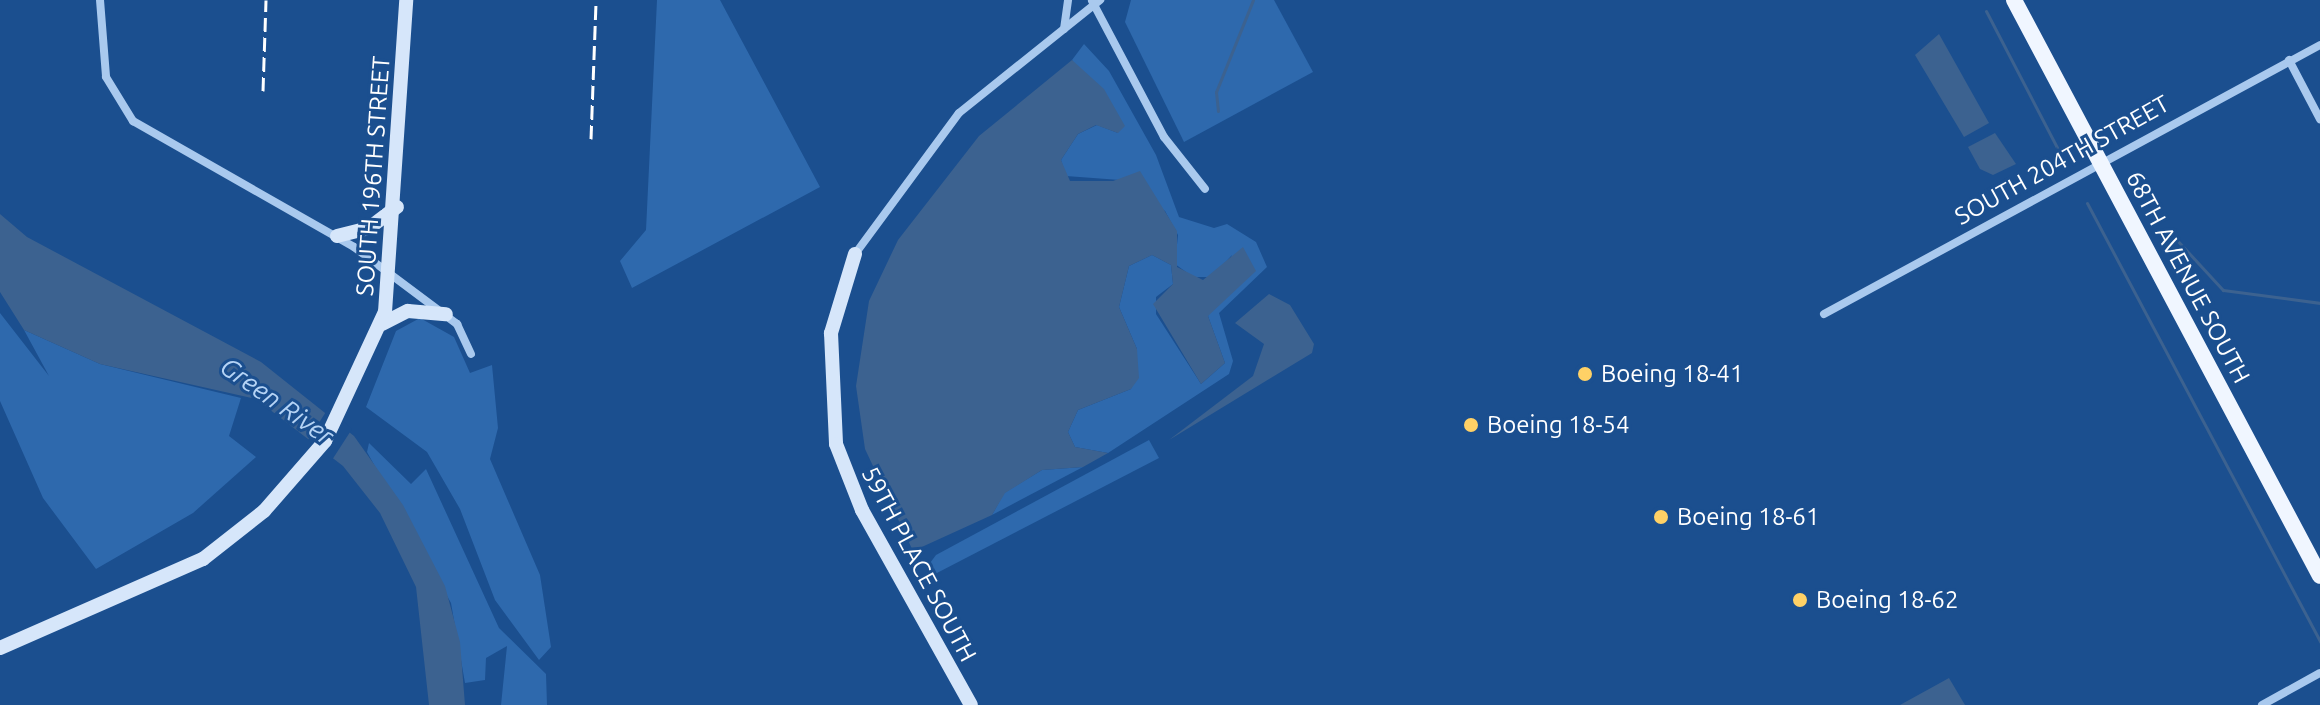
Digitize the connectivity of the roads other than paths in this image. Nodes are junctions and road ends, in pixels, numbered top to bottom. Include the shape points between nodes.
1 (100, 0) edge
2 (406, 0) edge
3 (1068, 0) edge
4 (2014, 0) edge
5 (1095, 1) edge
6 (1064, 29) junction
7 (2320, 45) edge
8 (2289, 60) junction
9 (2320, 119) edge
10 (2099, 161) junction
11 (1205, 189) dead end
12 (397, 207) junction
13 (337, 236) junction
14 (855, 254) joint
15 (391, 273) junction
16 (446, 314) junction
17 (1824, 314) dead end
18 (382, 324) junction
19 (471, 354) dead end
20 (2320, 576) edge
21 (0, 648) edge
22 (2320, 673) edge
23 (971, 705) edge
24 (2262, 705) edge

1 - 13 street via 106,77 133,121 182,155
2 - 12 main road, SOUTH 196TH STREET
3 - 6 street
4 - 10 main road, 68TH AVENUE SOUTH
5 - 6 street
5 - 11 street via 1164,137
6 - 14 street via 959,113
7 - 8 street, SOUTH 204TH STREET
8 - 9 street
8 - 10 street, SOUTH 204TH STREET
10 - 17 street, SOUTH 204TH STREET
10 - 20 main road, 68TH AVENUE SOUTH
12 - 13 main road via 369,228
12 - 15 main road, SOUTH 196TH STREET
13 - 15 street
14 - 23 main road, 59TH PLACE SOUTH via 830,344 836,444 862,510
15 - 16 street
15 - 18 main road, SOUTH 196TH STREET
16 - 18 main road via 408,311
16 - 19 street
18 - 21 main road, SOUTH 196TH STREET via 355,391 306,467 264,511 172,575
22 - 24 street

